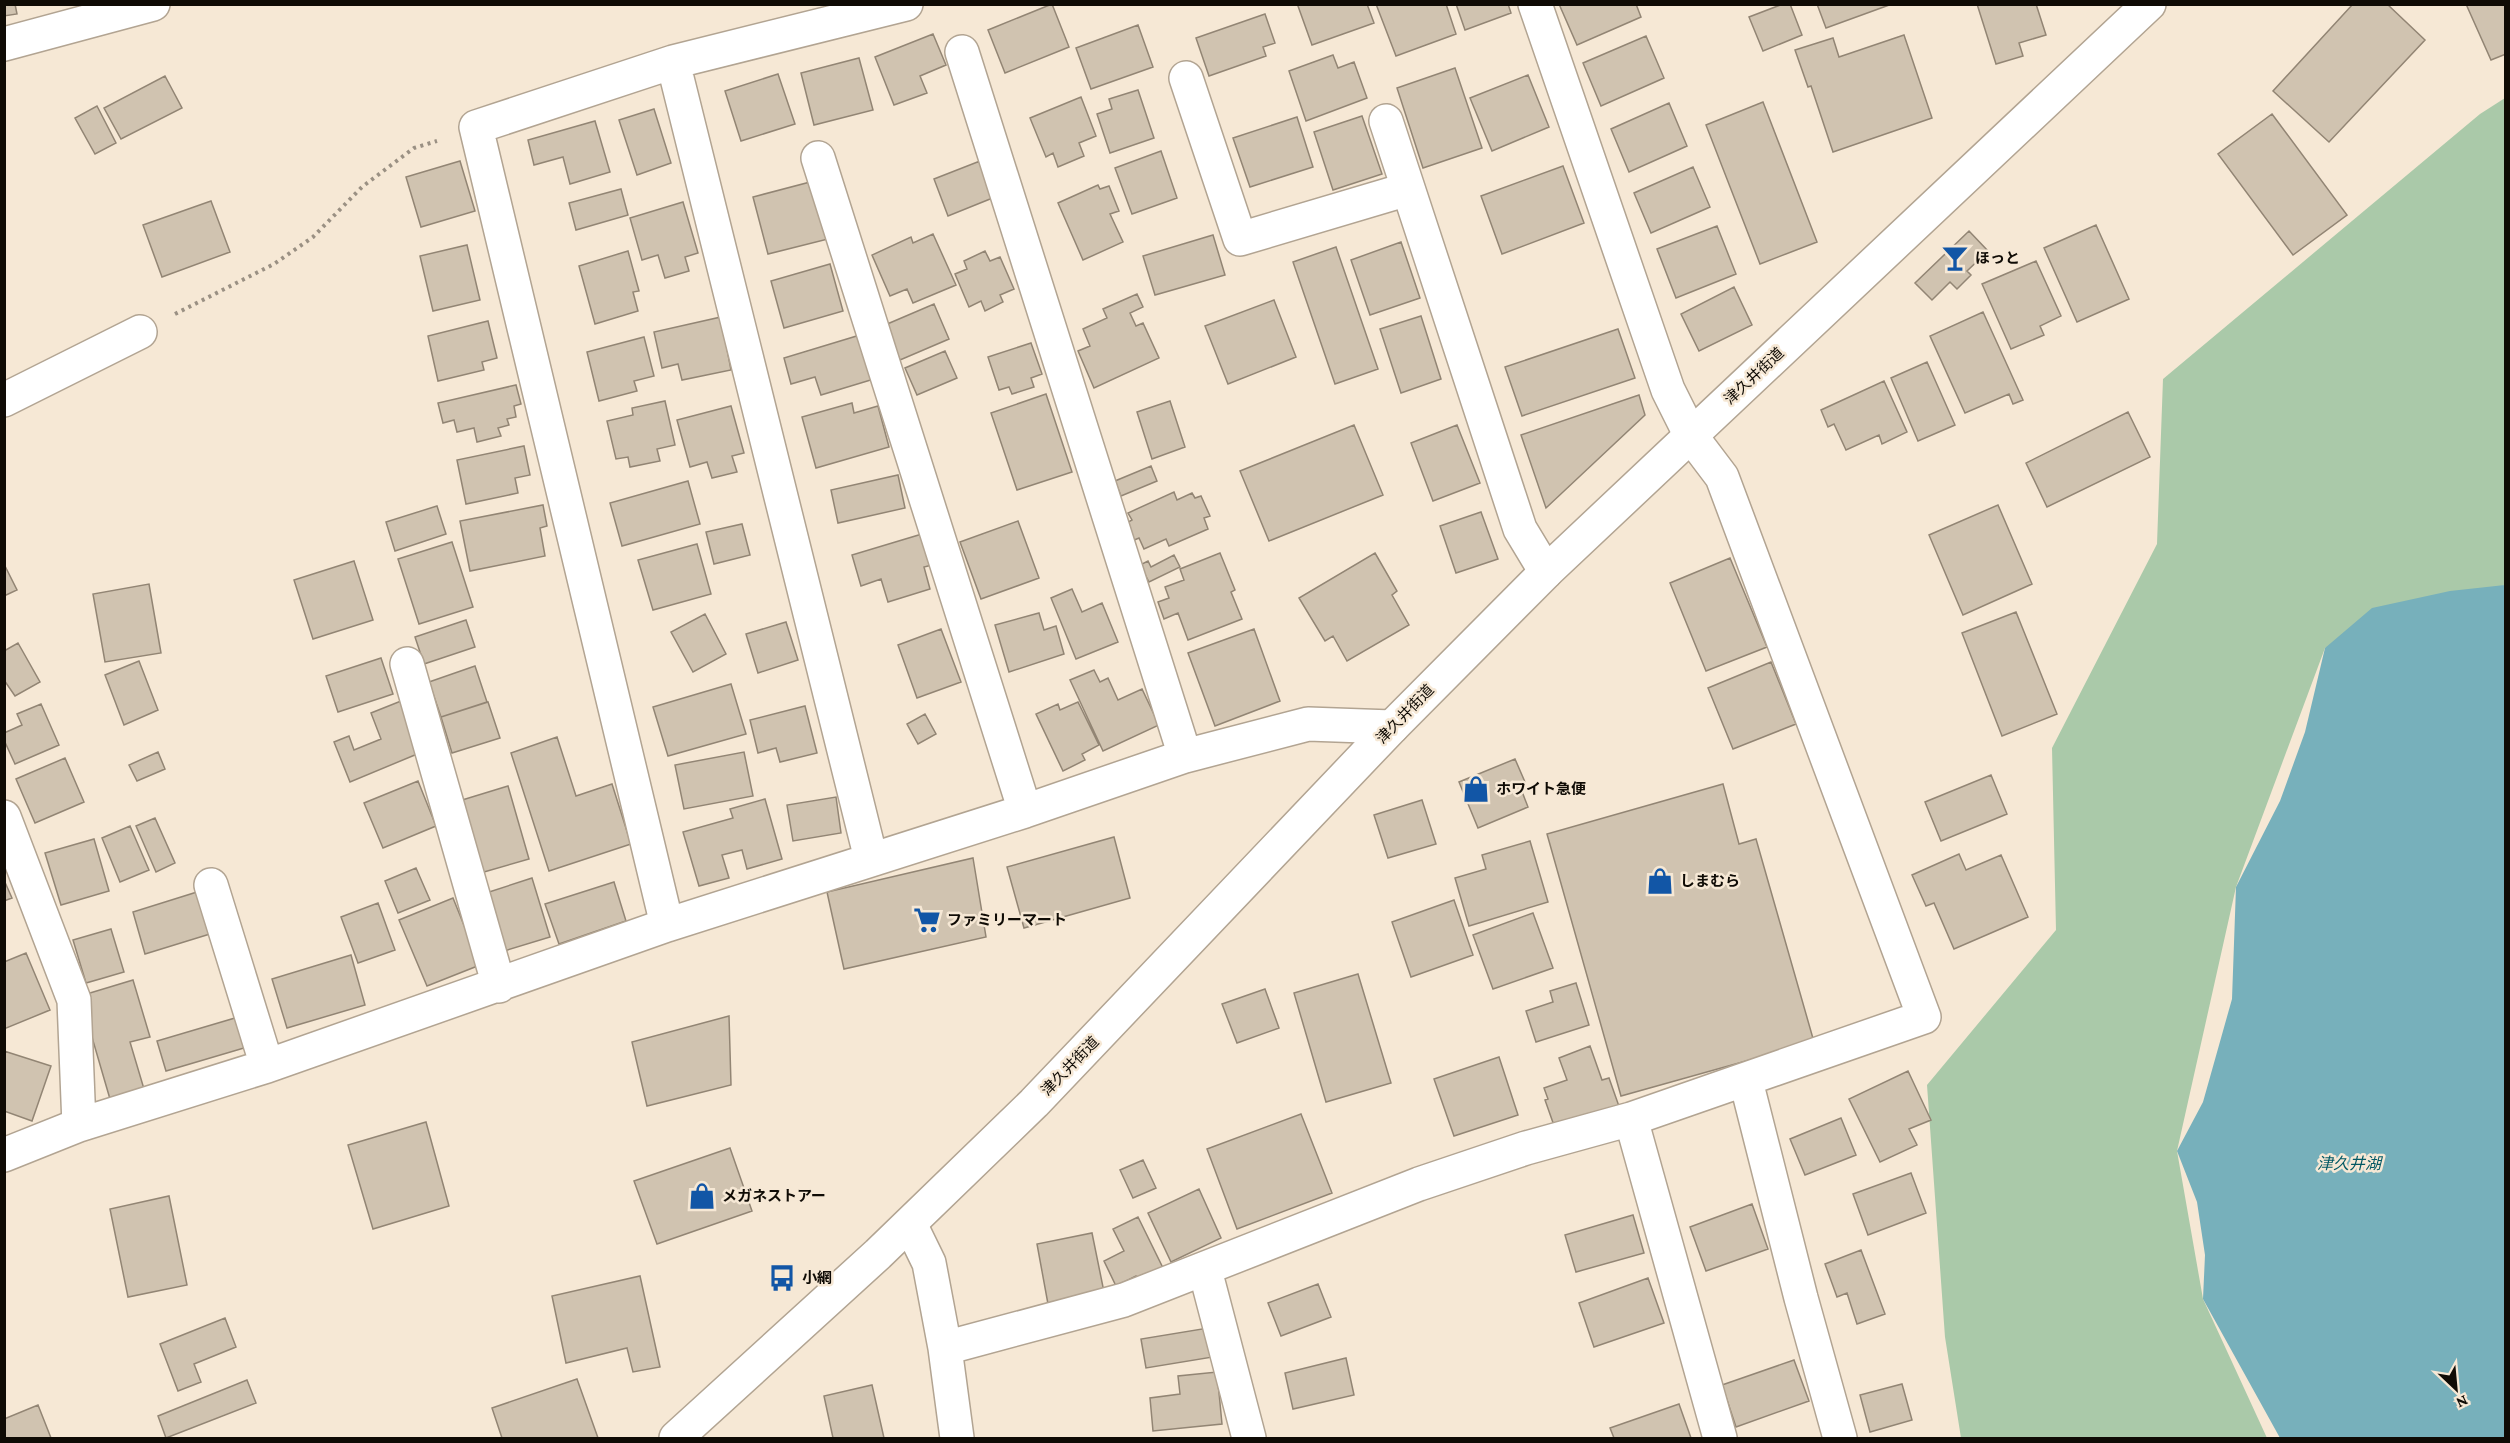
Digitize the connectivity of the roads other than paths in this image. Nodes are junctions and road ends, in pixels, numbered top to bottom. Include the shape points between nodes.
1 (153, 4) edge
2 (906, 4) edge
3 (1535, 4) edge
4 (2149, 4) edge
5 (4, 44) edge
6 (962, 52) dead end
7 (673, 62) junction
8 (1186, 78) dead end
9 (1386, 121) dead end
10 (818, 158) dead end
11 (1408, 189) junction
12 (140, 332) road end
13 (4, 400) edge
14 (1691, 436) junction
15 (1546, 572) junction
16 (407, 664) dead end
17 (1392, 727) junction
18 (1185, 756) junction
19 (1024, 812) junction
20 (4, 817) edge
21 (872, 859) junction
22 (211, 885) dead end
23 (668, 925) junction
24 (499, 986) junction
25 (267, 1066) junction
26 (1746, 1080) junction
27 (1631, 1119) junction
28 (79, 1125) junction
29 (4, 1155) edge
30 (910, 1224) junction
31 (1205, 1270) junction
32 (945, 1348) junction
33 (676, 1438) edge
34 (957, 1438) edge
35 (1250, 1438) edge
36 (1720, 1438) edge
37 (1840, 1438) edge

1 - 5 main road
2 - 7 main road
3 - 14 main road via 1668,390
4 - 14 main road, 津久井街道
6 - 18 main road
7 - 21 main road
7 - 23 main road via 476,128
8 - 11 main road via 1240,239
9 - 11 main road
10 - 19 main road
11 - 15 main road via 1520,530
12 - 13 main road
14 - 15 main road, 津久井街道
14 - 26 main road via 1722,477 1924,1017
15 - 17 main road, 津久井街道
16 - 24 main road
17 - 18 main road via 1308,724
17 - 30 main road, 津久井街道 via 1042,1094
18 - 19 main road
19 - 21 main road
20 - 28 main road via 74,1000
21 - 23 main road
22 - 25 main road
23 - 24 main road
24 - 25 main road
25 - 28 main road
26 - 27 main road
26 - 37 main road
27 - 31 main road via 1526,1148 1419,1184
27 - 36 main road
28 - 29 main road
30 - 32 main road via 929,1263
30 - 33 main road, 津久井街道
31 - 32 main road via 1124,1300
31 - 35 main road
32 - 34 main road

